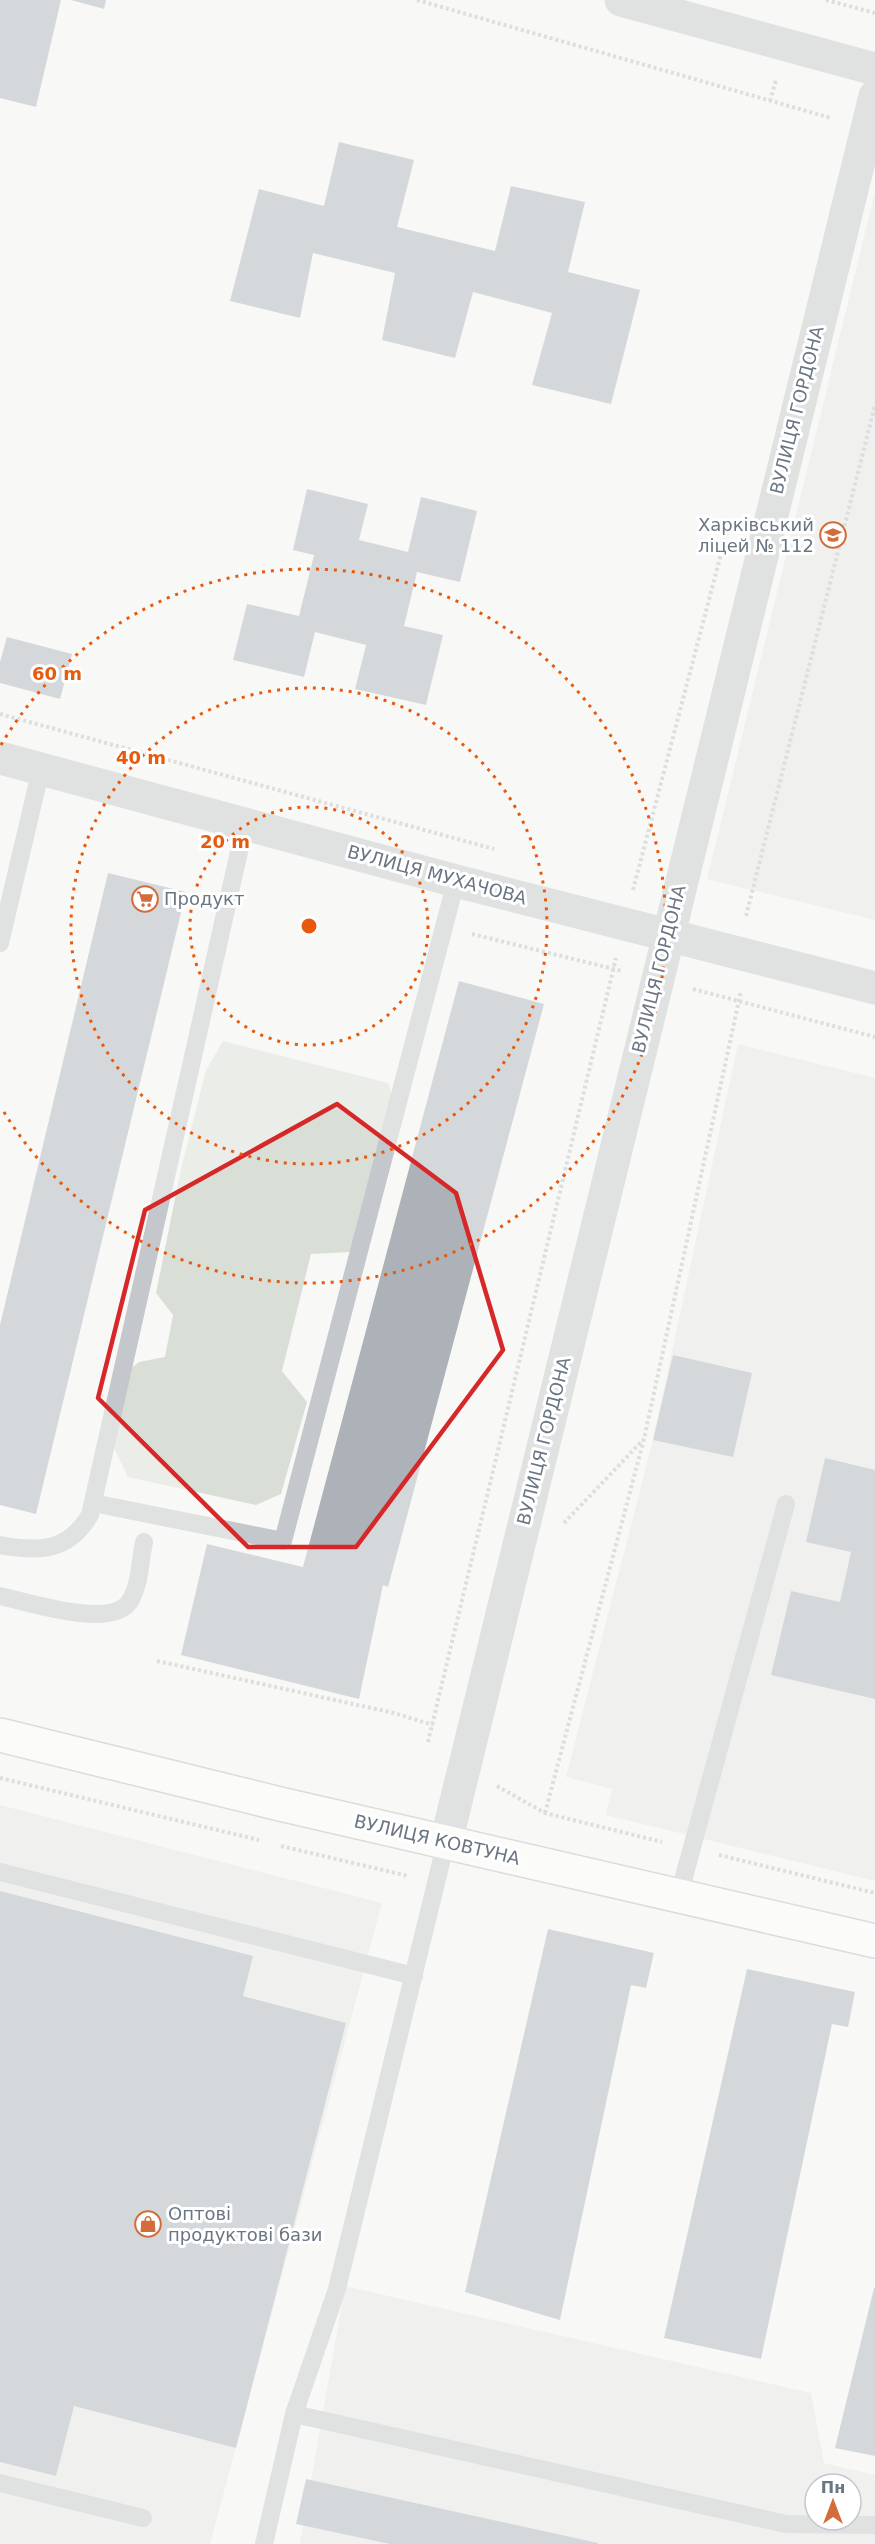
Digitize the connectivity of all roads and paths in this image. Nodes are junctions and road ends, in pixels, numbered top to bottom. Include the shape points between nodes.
1 (417, 0) edge
2 (621, 0) edge
3 (826, 0) edge
4 (875, 13) edge
5 (875, 69) edge
6 (875, 96) edge
7 (867, 128) junction
8 (875, 405) edge
9 (0, 714) edge
10 (0, 758) edge
11 (41, 770) junction
12 (245, 825) junction
13 (495, 849) dead end
14 (456, 881) junction
15 (622, 884) dead end
16 (633, 887) junction
17 (676, 899) junction
18 (734, 914) dead end
19 (746, 916) junction
20 (624, 924) junction
21 (444, 927) junction
22 (667, 935) junction
23 (0, 943) edge
24 (749, 956) junction
25 (614, 969) junction
26 (656, 979) junction
27 (875, 988) edge
28 (739, 1001) junction
29 (875, 1037) edge
30 (93, 1503) junction
31 (786, 1504) dead end
32 (144, 1542) dead end
33 (0, 1545) edge
34 (0, 1596) edge
35 (157, 1661) dead end
36 (432, 1724) junction
37 (0, 1736) edge
38 (428, 1742) dead end
39 (465, 1762) junction
40 (0, 1779) edge
41 (545, 1813) junction
42 (264, 1841) dead end
43 (446, 1842) junction
44 (275, 1844) dead end
45 (691, 1849) junction
46 (0, 1872) edge
47 (436, 1882) junction
48 (875, 1893) edge
49 (679, 1895) junction
50 (875, 1941) edge
51 (414, 1976) junction
52 (294, 2414) junction
53 (0, 2483) edge
54 (143, 2518) dead end
55 (875, 2525) edge
56 (264, 2544) edge

1 - 7 path
2 - 5 street
3 - 4 path
6 - 7 street, ВУЛИЦЯ ГОРДОНА
7 - 17 street, ВУЛИЦЯ ГОРДОНА
8 - 19 path
9 - 13 path
10 - 11 street, ВУЛИЦЯ МУХАЧОВА
11 - 12 street, ВУЛИЦЯ МУХАЧОВА
11 - 23 lane
12 - 14 street, ВУЛИЦЯ МУХАЧОВА
12 - 30 lane
14 - 20 street, ВУЛИЦЯ МУХАЧОВА
14 - 21 lane
15 - 16 path
16 - 17 path
16 - 20 path
17 - 22 street, ВУЛИЦЯ ГОРДОНА
18 - 19 path
19 - 24 path via 758,920
20 - 22 street, ВУЛИЦЯ МУХАЧОВА
20 - 25 path
21 - 25 path
21 - 30 lane via 283,1541
22 - 24 street, ВУЛИЦЯ МУХАЧОВА
22 - 26 street, ВУЛИЦЯ ГОРДОНА
24 - 27 street, ВУЛИЦЯ МУХАЧОВА
24 - 28 path
25 - 26 path
25 - 36 path
26 - 28 path
26 - 39 street, ВУЛИЦЯ ГОРДОНА
28 - 29 path
28 - 41 path via 644,1439
30 - 33 lane via 83,1527 58,1545 42,1549
31 - 45 lane
32 - 34 lane via 134,1593 123,1608 112,1613 90,1614
35 - 36 path
36 - 38 path
36 - 39 path
37 - 43 street, ВУЛИЦЯ КОВТУНА
39 - 41 path
39 - 43 street, ВУЛИЦЯ ГОРДОНА
40 - 42 path
41 - 45 path
43 - 47 lane
43 - 49 street, ВУЛИЦЯ КОВТУНА
44 - 47 path
45 - 48 path
45 - 49 lane
46 - 51 lane
47 - 51 lane
49 - 50 street, ВУЛИЦЯ КОВТУНА
51 - 52 lane via 337,2289
52 - 55 lane via 786,2523
52 - 56 lane
53 - 54 lane

